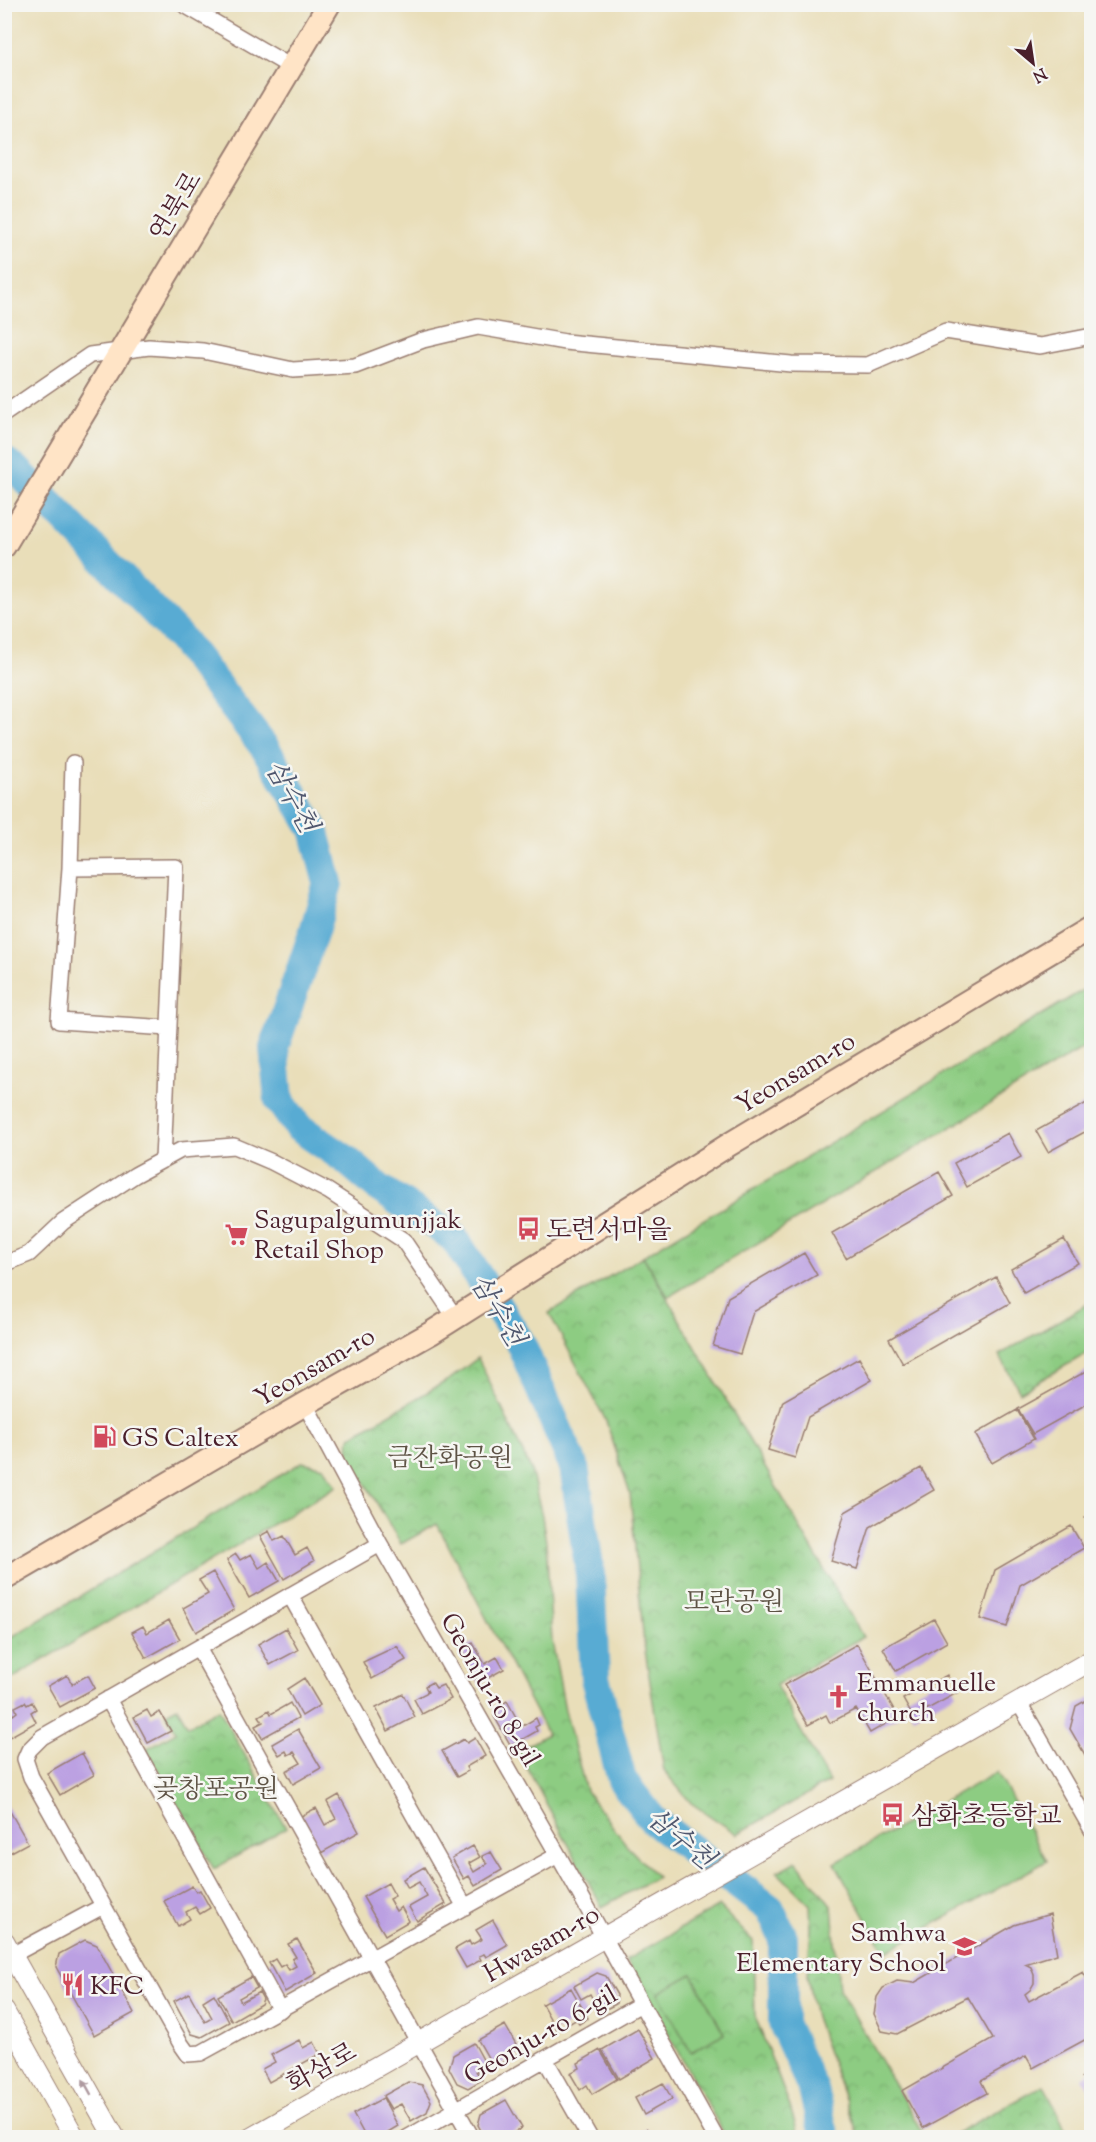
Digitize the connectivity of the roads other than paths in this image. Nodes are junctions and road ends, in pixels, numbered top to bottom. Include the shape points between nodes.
1 (183, 4) edge
2 (329, 4) edge
3 (291, 67) junction
4 (1092, 336) edge
5 (122, 350) junction
6 (4, 414) edge
7 (4, 546) edge
8 (72, 763) dead end
9 (70, 868) junction
10 (1092, 927) edge
11 (169, 1028) junction
12 (163, 1160) junction
13 (4, 1264) edge
14 (460, 1314) junction
15 (305, 1404) junction
16 (380, 1544) junction
17 (4, 1579) edge
18 (290, 1595) junction
19 (198, 1648) junction
20 (1092, 1660) edge
21 (108, 1700) junction
22 (1018, 1701) junction
23 (1092, 1830) edge
24 (558, 1855) junction
25 (103, 1906) junction
26 (465, 1907) junction
27 (604, 1938) junction
28 (8, 1948) edge
29 (372, 1960) junction
30 (640, 2004) junction
31 (280, 2010) junction
32 (4, 2011) edge
33 (418, 2044) junction
34 (545, 2059) junction
35 (456, 2110) junction
36 (75, 2138) edge
37 (116, 2138) edge
38 (251, 2138) edge
39 (406, 2138) edge
40 (472, 2138) edge
41 (590, 2138) edge
42 (716, 2138) edge

1 - 3 street
2 - 3 main road, 연북로
3 - 5 main road, 연북로
4 - 5 street via 1040,346 946,331 868,365 791,364 565,342 478,327 423,340 356,366 293,370 202,351 149,347
5 - 6 street via 90,356
5 - 7 main road, 연북로
8 - 9 street
9 - 11 street via 59,1021
9 - 11 street via 176,867
10 - 14 main road, Yeonsam-ro via 730,1144
11 - 12 street
12 - 13 street via 63,1222 29,1254
12 - 14 street via 181,1150 234,1146 328,1191 403,1240
14 - 15 main road, Yeonsam-ro
15 - 16 street, Geonju-ro 8-gil
15 - 17 main road, Yeonsam-ro
16 - 18 street
16 - 24 street, Geonju-ro 8-gil
18 - 19 street
18 - 26 street
19 - 21 street
19 - 29 street
20 - 22 street
21 - 25 street via 42,1737 25,1759
21 - 31 street
22 - 23 street
22 - 27 street, Hwasam-ro
24 - 26 street
24 - 27 street, Geonju-ro 8-gil
25 - 28 street
25 - 31 street via 188,2054 201,2053
26 - 29 street
27 - 30 street, Geonju-ro 8-gil
27 - 33 street, Hwasam-ro
37 -> 28 street
29 - 31 street
29 - 33 street
30 - 34 street, Geonju-ro 6-gil
30 - 42 street, Geonju-ro 6-gil
32 - 36 street
33 - 35 street
33 - 38 street, 화삼로
34 - 35 street, Geonju-ro 6-gil
34 - 41 street
35 - 39 street, Geonju-ro 6-gil
35 - 40 street, Geonju-ro 6-gil

